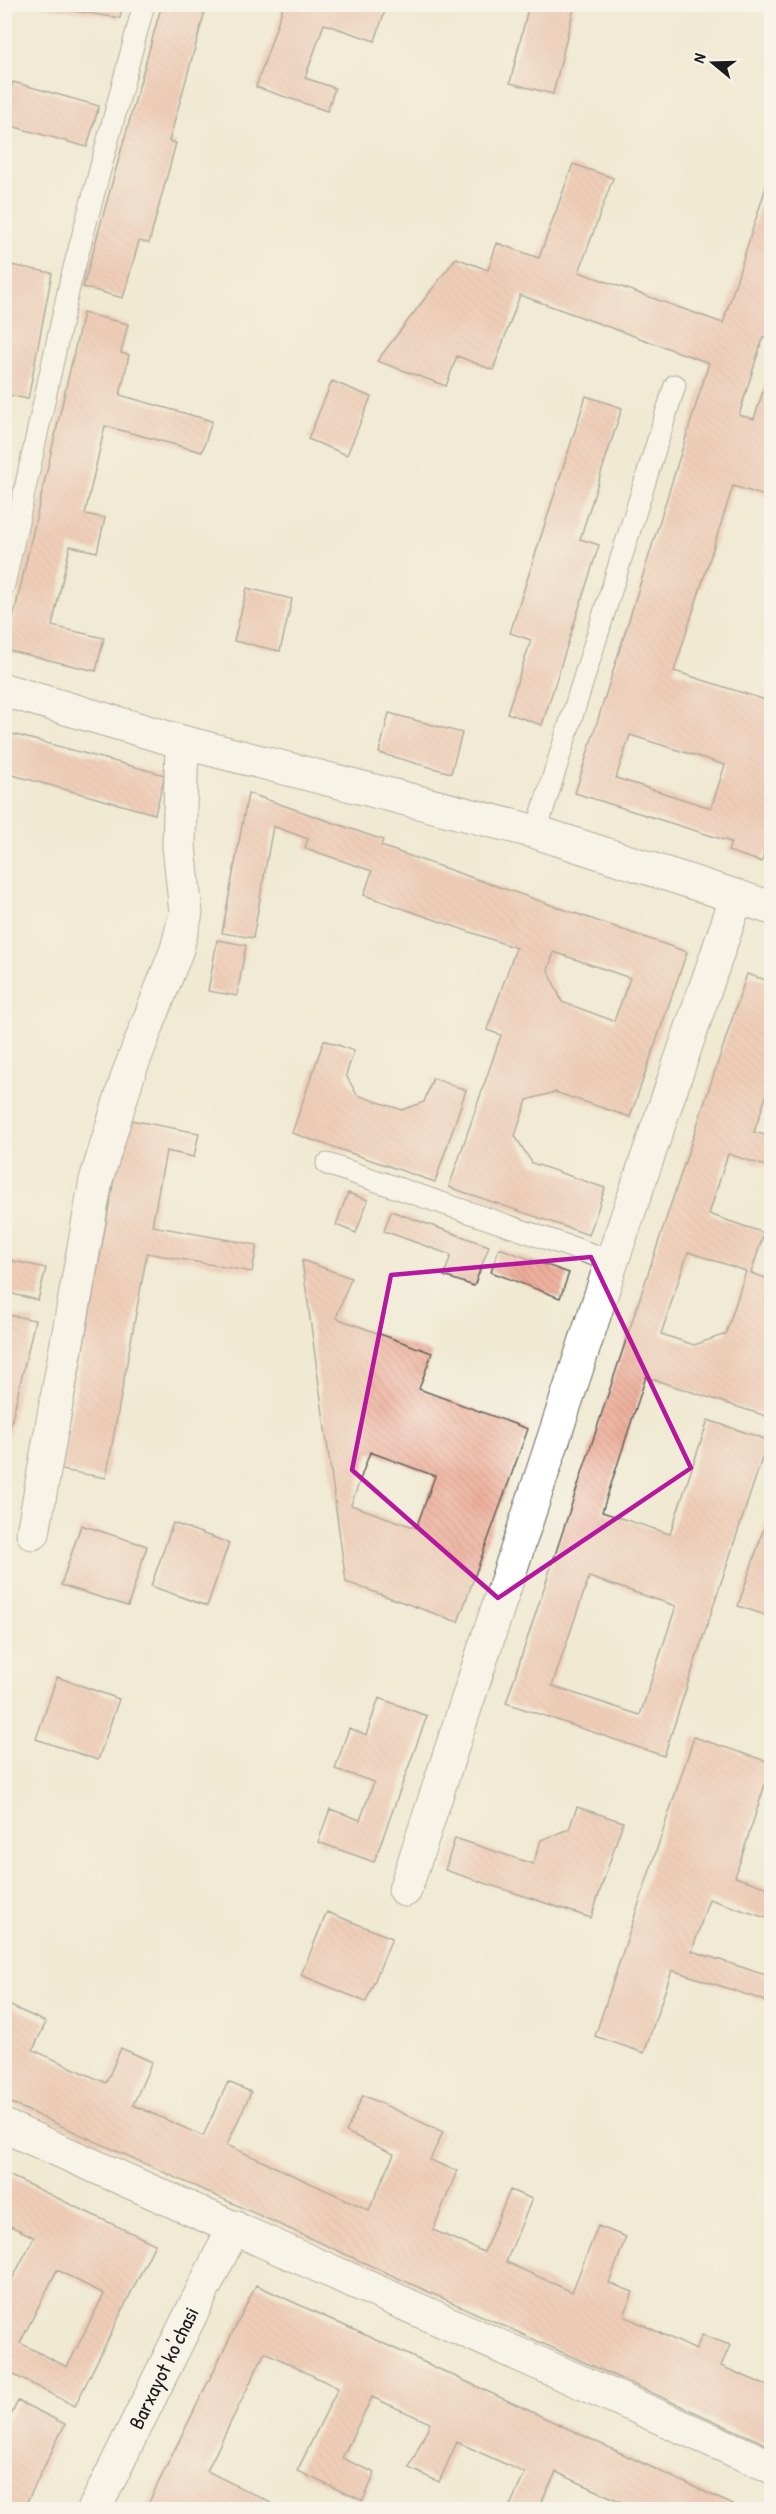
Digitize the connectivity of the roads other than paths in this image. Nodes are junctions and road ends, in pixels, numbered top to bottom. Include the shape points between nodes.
1 (144, 4) edge
2 (675, 385) dead end
3 (4, 585) edge
4 (4, 690) edge
5 (182, 742) junction
6 (536, 832) junction
7 (737, 896) junction
8 (771, 908) edge
9 (327, 1164) dead end
10 (612, 1261) junction
11 (33, 1533) dead end
12 (405, 1890) dead end
13 (4, 2126) edge
14 (234, 2227) junction
15 (771, 2467) edge
16 (94, 2510) edge

1 - 3 lane via 70,283
2 - 6 lane
4 - 5 street
5 - 6 street
5 - 11 street via 179,846 186,913 177,949 128,1076 96,1179
6 - 7 street
7 - 8 street
7 - 10 street
9 - 10 lane
10 - 12 street
13 - 14 street
14 - 15 street
14 - 16 street, Barxayot ko'chasi

